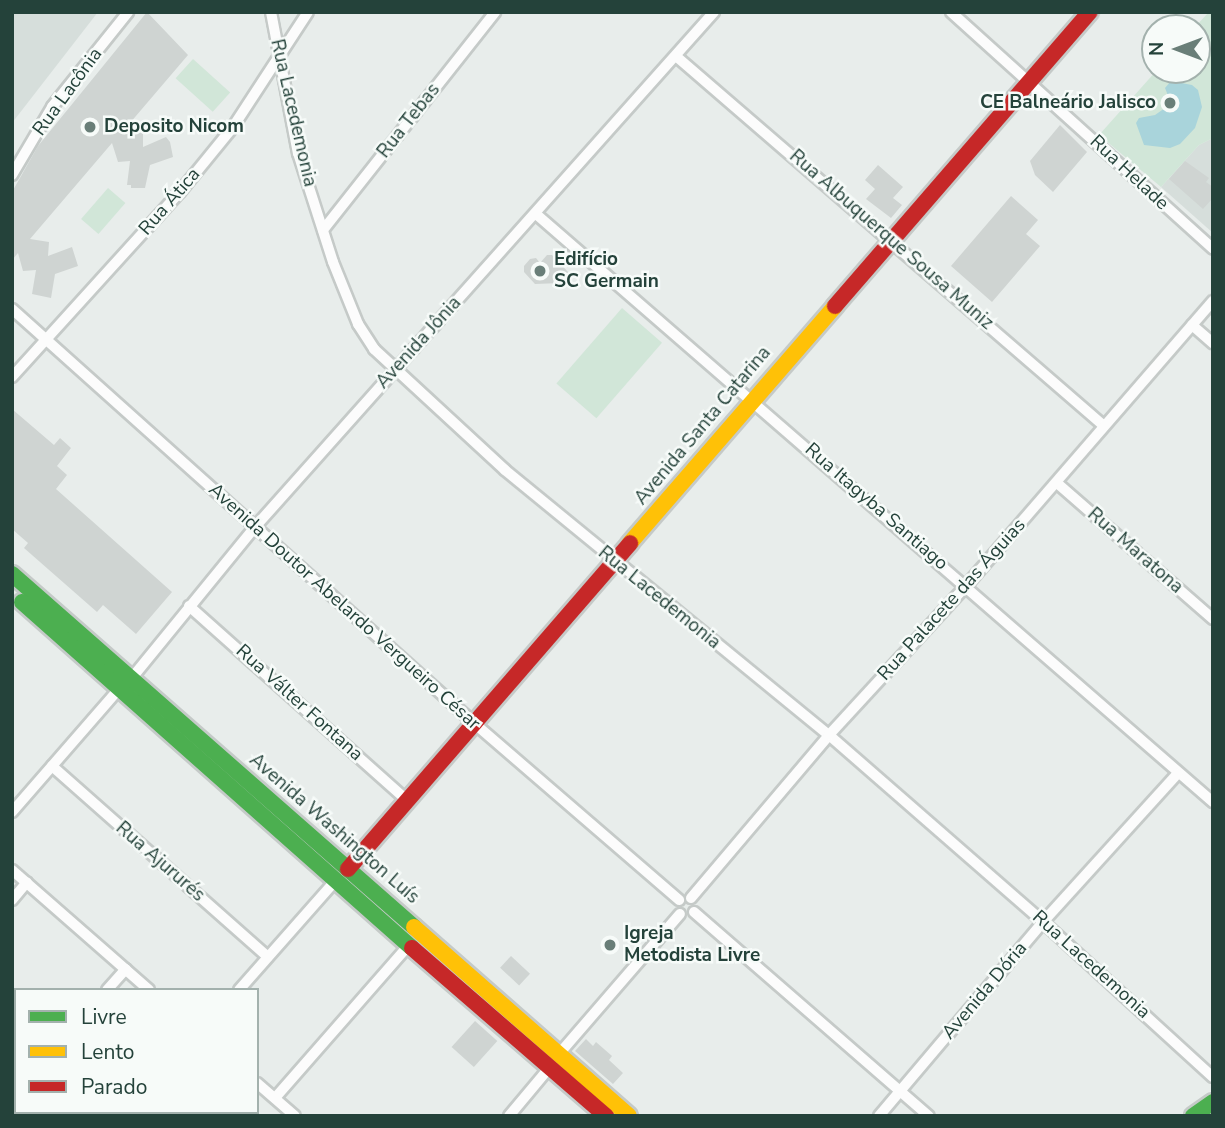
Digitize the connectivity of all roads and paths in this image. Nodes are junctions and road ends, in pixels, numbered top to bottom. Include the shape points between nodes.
1 (128, 12) edge
2 (271, 12) edge
3 (308, 12) edge
4 (495, 12) edge
5 (714, 12) edge
6 (951, 12) edge
7 (1090, 12) edge
8 (677, 57) junction
9 (278, 61) junction
10 (1030, 81) junction
11 (12, 175) edge
12 (536, 214) junction
13 (323, 230) junction
14 (892, 240) junction
15 (1213, 249) edge
16 (1213, 301) edge
17 (12, 309) edge
18 (1192, 325) junction
19 (45, 339) junction
20 (1213, 343) edge
21 (394, 371) junction
22 (12, 377) edge
23 (752, 400) junction
24 (1104, 426) junction
25 (1056, 483) junction
26 (255, 527) junction
27 (614, 562) junction
28 (12, 574) edge
29 (966, 586) junction
30 (12, 593) edge
31 (189, 606) junction
32 (1213, 618) edge
33 (125, 684) junction
34 (474, 723) junction
35 (829, 735) junction
36 (52, 766) junction
37 (1177, 774) junction
38 (408, 801) junction
39 (1213, 802) edge
40 (12, 812) edge
41 (348, 869) junction
42 (12, 870) edge
43 (335, 881) junction
44 (27, 882) junction
45 (691, 898) junction
46 (12, 900) edge
47 (679, 900) junction
48 (694, 912) junction
49 (680, 914) junction
50 (1043, 922) junction
51 (409, 945) junction
52 (268, 957) junction
53 (126, 969) junction
54 (109, 988) edge
55 (147, 988) edge
56 (241, 988) edge
57 (555, 1060) junction
58 (1213, 1077) edge
59 (259, 1085) edge
60 (900, 1090) junction
61 (275, 1098) junction
62 (1213, 1102) edge
63 (295, 1116) edge
64 (509, 1116) edge
65 (606, 1116) edge
66 (629, 1116) edge
67 (879, 1116) edge
68 (929, 1116) edge
69 (1193, 1116) edge

1 - 11 street, Rua Lacônia via 52,107
2 - 9 street, Rua Lacedemonia
3 - 9 street, Rua Ática
4 - 13 street, Rua Tebas
5 - 8 street, Avenida Jônia
6 - 10 street, Rua Helade
7 - 10 main road, Avenida Santa Catarina
8 - 12 street, Avenida Jônia
8 - 14 street, Rua Albuquerque Sousa Muniz
9 - 13 street, Rua Lacedemonia via 298,153
9 - 19 street, Rua Ática via 233,127 180,192
10 - 14 main road, Avenida Santa Catarina
10 - 15 street, Rua Helade
12 - 21 street, Avenida Jônia
12 - 23 street, Rua Itagyba Santiago
13 - 21 street, Rua Lacedemonia via 358,324
14 - 23 main road, Avenida Santa Catarina
14 - 24 street, Rua Albuquerque Sousa Muniz
16 - 18 street, Rua Palacete das Águias
17 - 19 street, Avenida Doutor Abelardo Vergueiro César
18 - 20 street
18 - 24 street, Rua Palacete das Águias
19 - 22 street, Rua Ática
19 - 26 street, Avenida Doutor Abelardo Vergueiro César
21 - 26 street, Avenida Jônia
21 - 27 street, Rua Lacedemonia
23 - 27 main road, Avenida Santa Catarina
23 - 29 street, Rua Itagyba Santiago
24 - 25 street, Rua Palacete das Águias
25 - 29 street, Rua Palacete das Águias
25 - 32 street, Rua Maratona
26 - 31 street, Avenida Jônia
26 - 34 street, Avenida Doutor Abelardo Vergueiro César
27 - 34 main road, Avenida Santa Catarina
27 - 35 street, Rua Lacedemonia
28 - 33 main road, Avenida Washington Luís
29 - 35 street, Rua Palacete das Águias
29 - 37 street, Rua Itagyba Santiago
30 - 33 main road, Avenida Washington Luís
31 - 33 street, Avenida Jônia
31 - 38 street, Rua Válter Fontana
33 - 36 street, Avenida Jônia
33 - 41 main road, Avenida Washington Luís
33 - 43 main road, Avenida Washington Luís
34 - 38 main road, Avenida Santa Catarina
34 - 47 street, Avenida Doutor Abelardo Vergueiro César
35 - 45 street, Rua Palacete das Águias
35 - 50 street, Rua Lacedemonia
36 - 40 street, Avenida Jônia
36 - 52 street, Rua Ajururés
37 - 39 street, Rua Itagyba Santiago
37 - 50 street, Avenida Dória
38 - 41 main road, Avenida Santa Catarina
41 - 57 main road, Avenida Washington Luís
42 - 44 street
43 - 51 main road, Avenida Washington Luís
43 - 52 street
44 - 46 street
44 - 53 street
45 - 47 street
45 - 48 street
47 - 49 street
48 - 49 street
48 - 60 street
49 - 57 street
50 - 58 street, Rua Lacedemonia
50 - 60 street, Avenida Dória
51 - 57 main road, Avenida Washington Luís
51 - 61 street
52 - 56 street
53 - 54 street
53 - 55 street
57 - 64 street
57 - 65 main road, Avenida Washington Luís
57 - 66 main road, Avenida Washington Luís
59 - 61 street
60 - 67 street, Avenida Dória
60 - 68 street
61 - 63 street
62 - 69 main road

